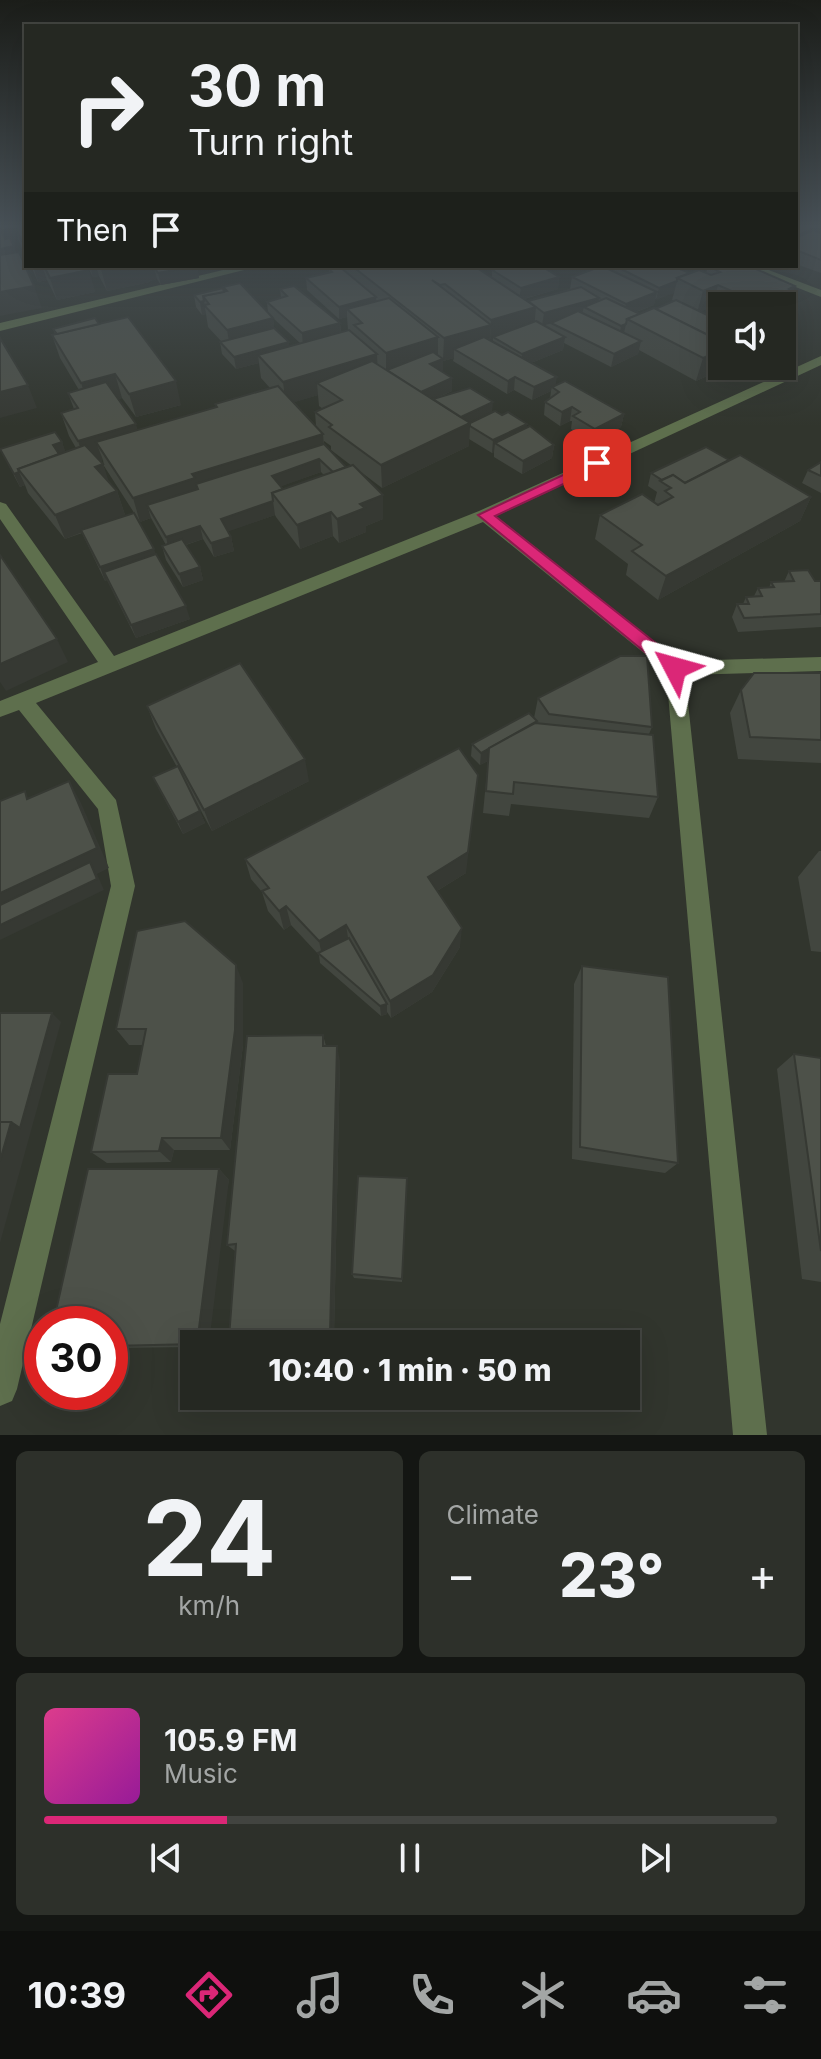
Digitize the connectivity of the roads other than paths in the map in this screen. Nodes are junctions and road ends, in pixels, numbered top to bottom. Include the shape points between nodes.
1 (146, 292) edge
2 (0, 327) edge
3 (821, 360) edge
4 (0, 507) edge
5 (485, 515) junction
6 (109, 664) junction
7 (821, 664) edge
8 (675, 668) junction
9 (11, 705) edge
10 (0, 1389) edge
11 (750, 1435) edge

1 - 2 street
3 - 5 street
4 - 6 street
5 - 6 street
5 - 8 street
6 - 9 street
7 - 8 street
8 - 11 street
9 - 10 street via 108,806 123,886

